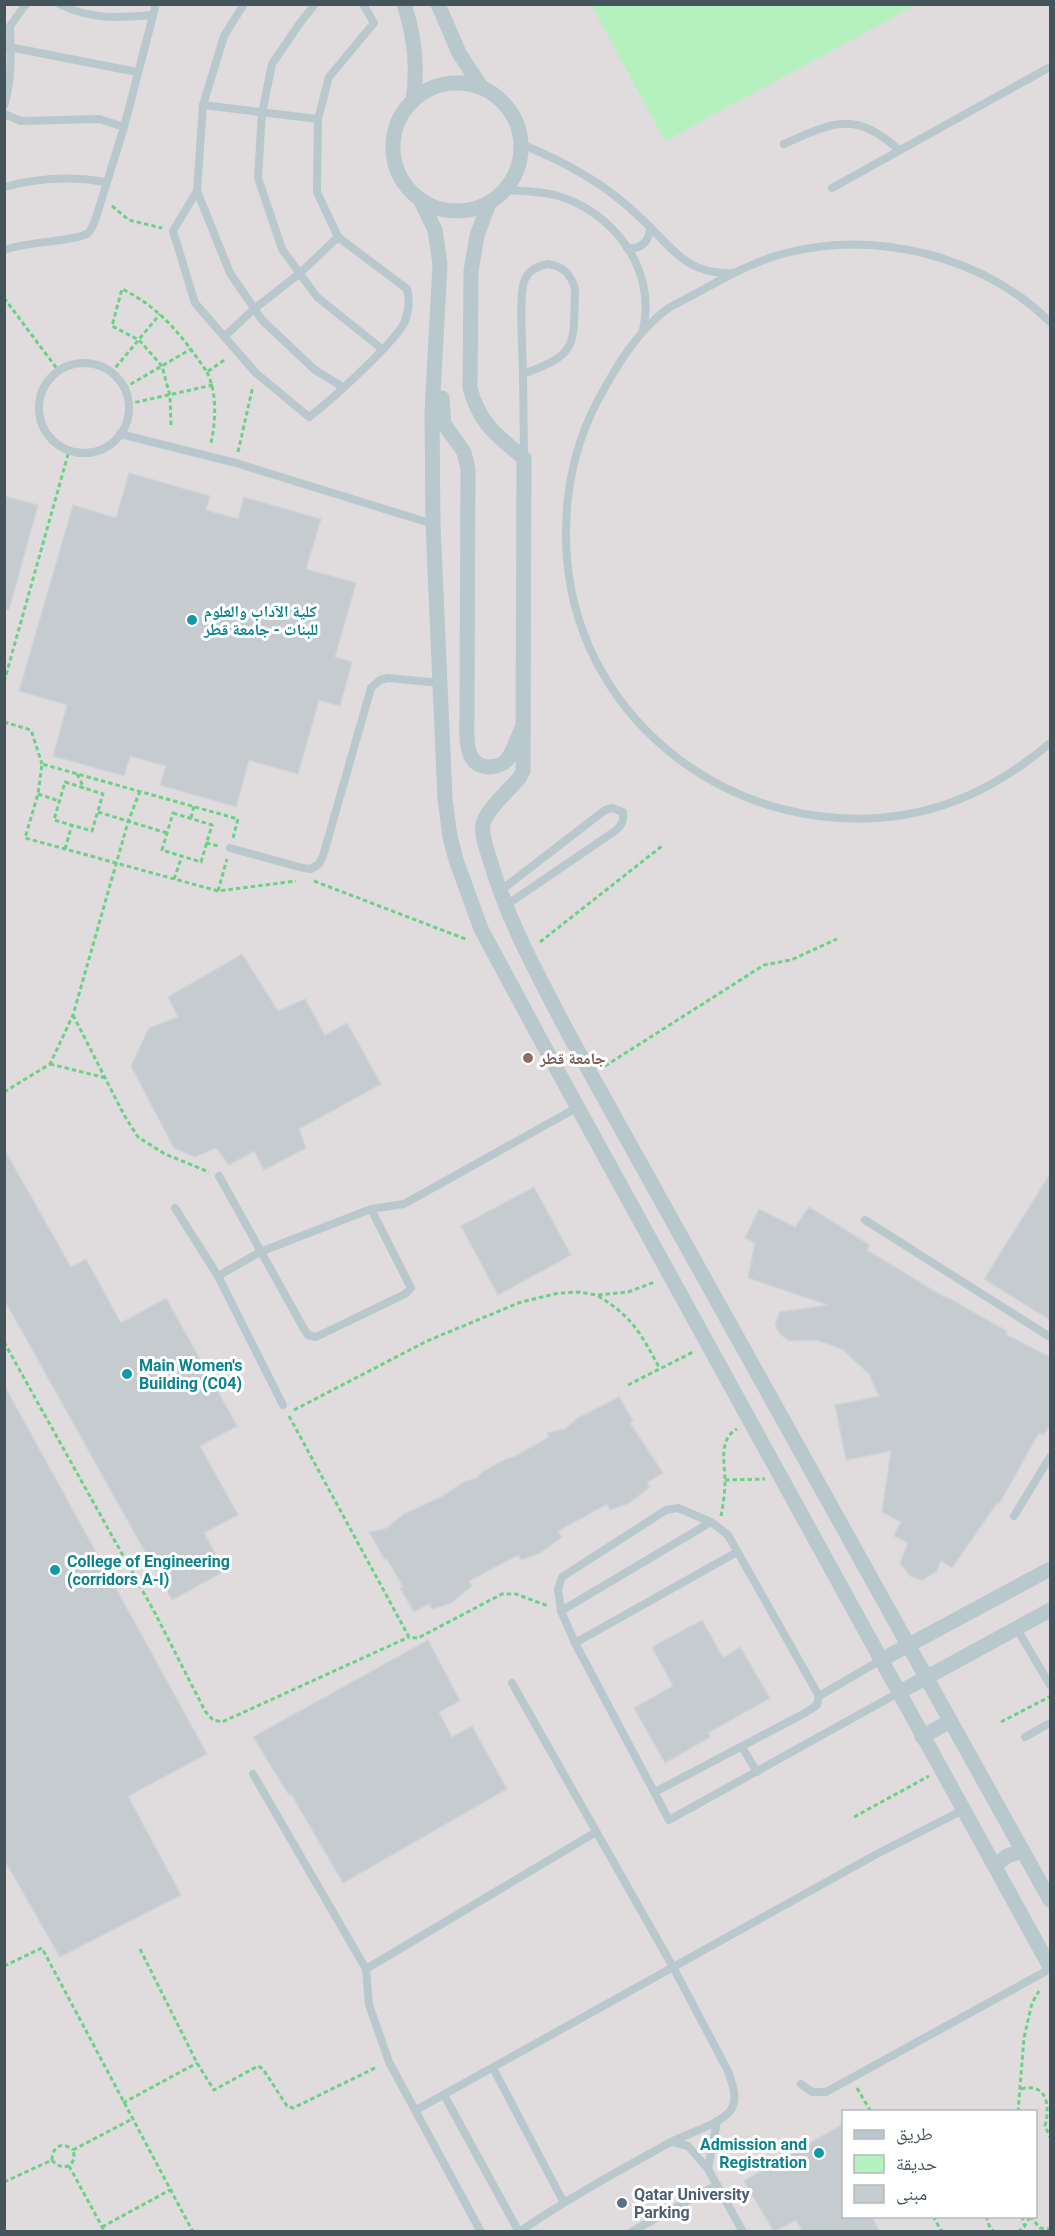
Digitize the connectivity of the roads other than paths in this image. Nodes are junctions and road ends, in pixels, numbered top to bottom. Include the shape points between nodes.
1 (26, 4) edge
2 (59, 4) edge
3 (156, 4) edge
4 (244, 4) edge
5 (315, 4) edge
6 (363, 4) edge
7 (404, 4) edge
8 (438, 4) edge
9 (153, 15) junction
10 (7, 24) edge
11 (8, 47) edge
12 (1050, 67) edge
13 (137, 72) junction
14 (482, 88) junction
15 (413, 101) junction
16 (203, 105) junction
17 (4, 106) edge
18 (262, 113) junction
19 (4, 114) edge
20 (318, 119) junction
21 (124, 127) junction
22 (521, 144) junction
23 (784, 144) dead end
24 (899, 150) junction
25 (105, 182) junction
26 (4, 187) edge
27 (832, 188) dead end
28 (505, 190) junction
29 (197, 191) junction
30 (420, 199) junction
31 (489, 202) junction
32 (650, 227) junction
33 (338, 237) junction
34 (627, 248) junction
35 (4, 250) edge
36 (735, 272) junction
37 (300, 273) junction
38 (254, 309) junction
39 (1050, 321) edge
40 (642, 334) junction
41 (225, 336) junction
42 (382, 349) junction
43 (434, 367) junction
44 (524, 374) junction
45 (343, 387) junction
46 (120, 434) junction
47 (524, 458) junction
48 (434, 524) junction
49 (441, 683) junction
50 (523, 724) junction
51 (1050, 743) edge
52 (230, 848) road end
53 (499, 891) junction
54 (505, 906) junction
55 (568, 1033) junction
56 (544, 1046) junction
57 (578, 1107) junction
58 (219, 1176) road end
59 (175, 1208) dead end
60 (371, 1209) junction
61 (865, 1220) dead end
62 (260, 1252) junction
63 (218, 1276) junction
64 (1050, 1337) edge
65 (283, 1405) dead end
66 (1050, 1456) edge
67 (1014, 1516) dead end
68 (711, 1522) junction
69 (737, 1551) junction
70 (1050, 1569) edge
71 (1050, 1610) edge
72 (561, 1611) junction
73 (1017, 1629) junction
74 (575, 1643) junction
75 (908, 1647) junction
76 (881, 1660) junction
77 (927, 1678) junction
78 (512, 1683) dead end
79 (1050, 1685) edge
80 (898, 1693) junction
81 (819, 1696) junction
82 (950, 1721) junction
83 (1050, 1723) edge
84 (922, 1737) junction
85 (1025, 1737) dead end
86 (742, 1747) junction
87 (757, 1772) junction
88 (253, 1774) dead end
89 (655, 1792) junction
90 (963, 1810) junction
91 (596, 1832) junction
92 (1023, 1851) junction
93 (995, 1866) junction
94 (1046, 1881) edge
95 (1050, 1900) edge
96 (673, 1967) junction
97 (1050, 1968) edge
98 (366, 1969) junction
99 (493, 2068) junction
100 (801, 2084) dead end
101 (444, 2095) junction
102 (416, 2110) junction
103 (717, 2121) junction
104 (672, 2142) junction
105 (708, 2169) junction
106 (717, 2185) junction
107 (563, 2201) junction
108 (481, 2232) edge
109 (519, 2232) edge
110 (631, 2232) edge
111 (743, 2232) edge

1 - 10 lane
2 - 9 lane via 98,17
3 - 9 lane
4 - 16 lane via 224,36
5 - 18 lane via 272,64
6 - 20 lane via 374,23 329,77
7 - 15 street via 415,49
8 - 14 street via 459,53
9 - 13 lane
10 - 11 lane
11 - 13 lane
11 - 17 lane
12 - 24 lane
13 - 21 lane
14 - 15 street via 451,83 431,89
14 - 22 street via 500,99 512,115
15 - 30 street via 396,126 393,146 400,176
16 - 18 lane
16 - 29 lane
18 - 20 lane
18 - 37 lane via 258,178 282,249
19 - 21 lane via 21,121 99,119
20 - 33 lane via 317,192
21 - 25 lane
22 - 28 street via 516,173
22 - 32 lane via 590,178
23 - 24 lane via 828,125 852,123 874,130
24 - 27 lane
25 - 26 lane via 51,178
25 - 35 lane via 89,233
28 - 31 street
28 - 34 lane via 538,192 572,201 603,221
29 - 38 lane via 230,273
29 - 41 lane via 173,231 195,303
30 - 31 street via 449,210 470,210
30 - 43 street via 435,230 440,264
31 - 47 street via 477,236 471,271 470,388 485,423
32 - 34 lane via 644,244
32 - 36 lane via 692,265 714,272
33 - 37 lane
33 - 42 lane via 407,289 410,302 404,323
34 - 40 lane via 645,283 647,308
36 - 39 lane via 810,248 894,248 975,271 1024,299
36 - 40 lane via 670,307
37 - 38 lane
37 - 42 lane via 317,297
38 - 41 lane
38 - 45 lane via 315,370
40 - 51 lane via 605,387 582,436 569,489 566,543 573,597 591,648 617,696 653,737 695,771 743,797 795,813 850,819 904,815 957,800 1007,776
41 - 45 lane via 256,373 309,417
42 - 45 lane
43 - 48 street
43 - 50 street via 441,386 444,424 464,452 468,469 466,716 467,746 472,759 491,767 505,762
44 - 44 lane via 524,281 540,266 556,266 569,274 575,289 572,339 559,359
44 - 47 lane
46 - 46 lane via 93,452 69,451 53,441 39,412 42,391 58,370 85,363 111,373 124,388 129,404
46 - 48 lane via 236,463
47 - 50 street
48 - 49 street
49 - 52 lane via 388,678 371,688 319,864 303,868
49 - 56 street via 450,837 481,929
50 - 53 street via 523,771 483,825
53 - 54 street
53 - 54 lane via 605,810 623,812 622,825 615,831
54 - 55 street
55 - 56 street
55 - 75 street
56 - 57 street
57 - 60 lane via 404,1204
57 - 76 street
58 - 62 lane
59 - 63 lane
60 - 62 lane
60 - 62 lane via 411,1288 316,1337 304,1329
61 - 64 lane
62 - 63 lane
63 - 65 lane
66 - 67 lane
68 - 69 lane via 728,1535
68 - 72 lane
68 - 72 lane via 678,1508 666,1510 561,1577
69 - 74 lane
69 - 81 lane
70 - 75 street
71 - 73 street
72 - 74 lane
73 - 77 street
73 - 79 lane
74 - 89 lane
75 - 76 street
75 - 77 street
76 - 80 street
76 - 81 lane
77 - 80 street
77 - 82 street
78 - 91 lane
80 - 84 street
80 - 87 lane
81 - 86 lane via 817,1705
82 - 84 street
82 - 92 street
83 - 85 lane
84 - 90 street
86 - 87 lane
86 - 89 lane
87 - 89 lane via 669,1820
88 - 98 lane
90 - 93 street
90 - 96 lane
91 - 96 lane
91 - 98 lane
92 - 93 street via 1007,1856
92 - 94 street
93 - 97 street
94 - 95 street
96 - 99 lane
96 - 103 lane via 734,2089 729,2112
97 - 100 lane via 826,2092 819,2094
98 - 102 lane via 369,2005 389,2061
99 - 101 lane
99 - 107 lane
101 - 102 lane
101 - 109 lane
102 - 108 lane
103 - 104 lane
103 - 105 lane
104 - 105 lane via 688,2146
104 - 107 lane
105 - 106 lane
106 - 110 lane
106 - 111 lane
107 - 109 lane

